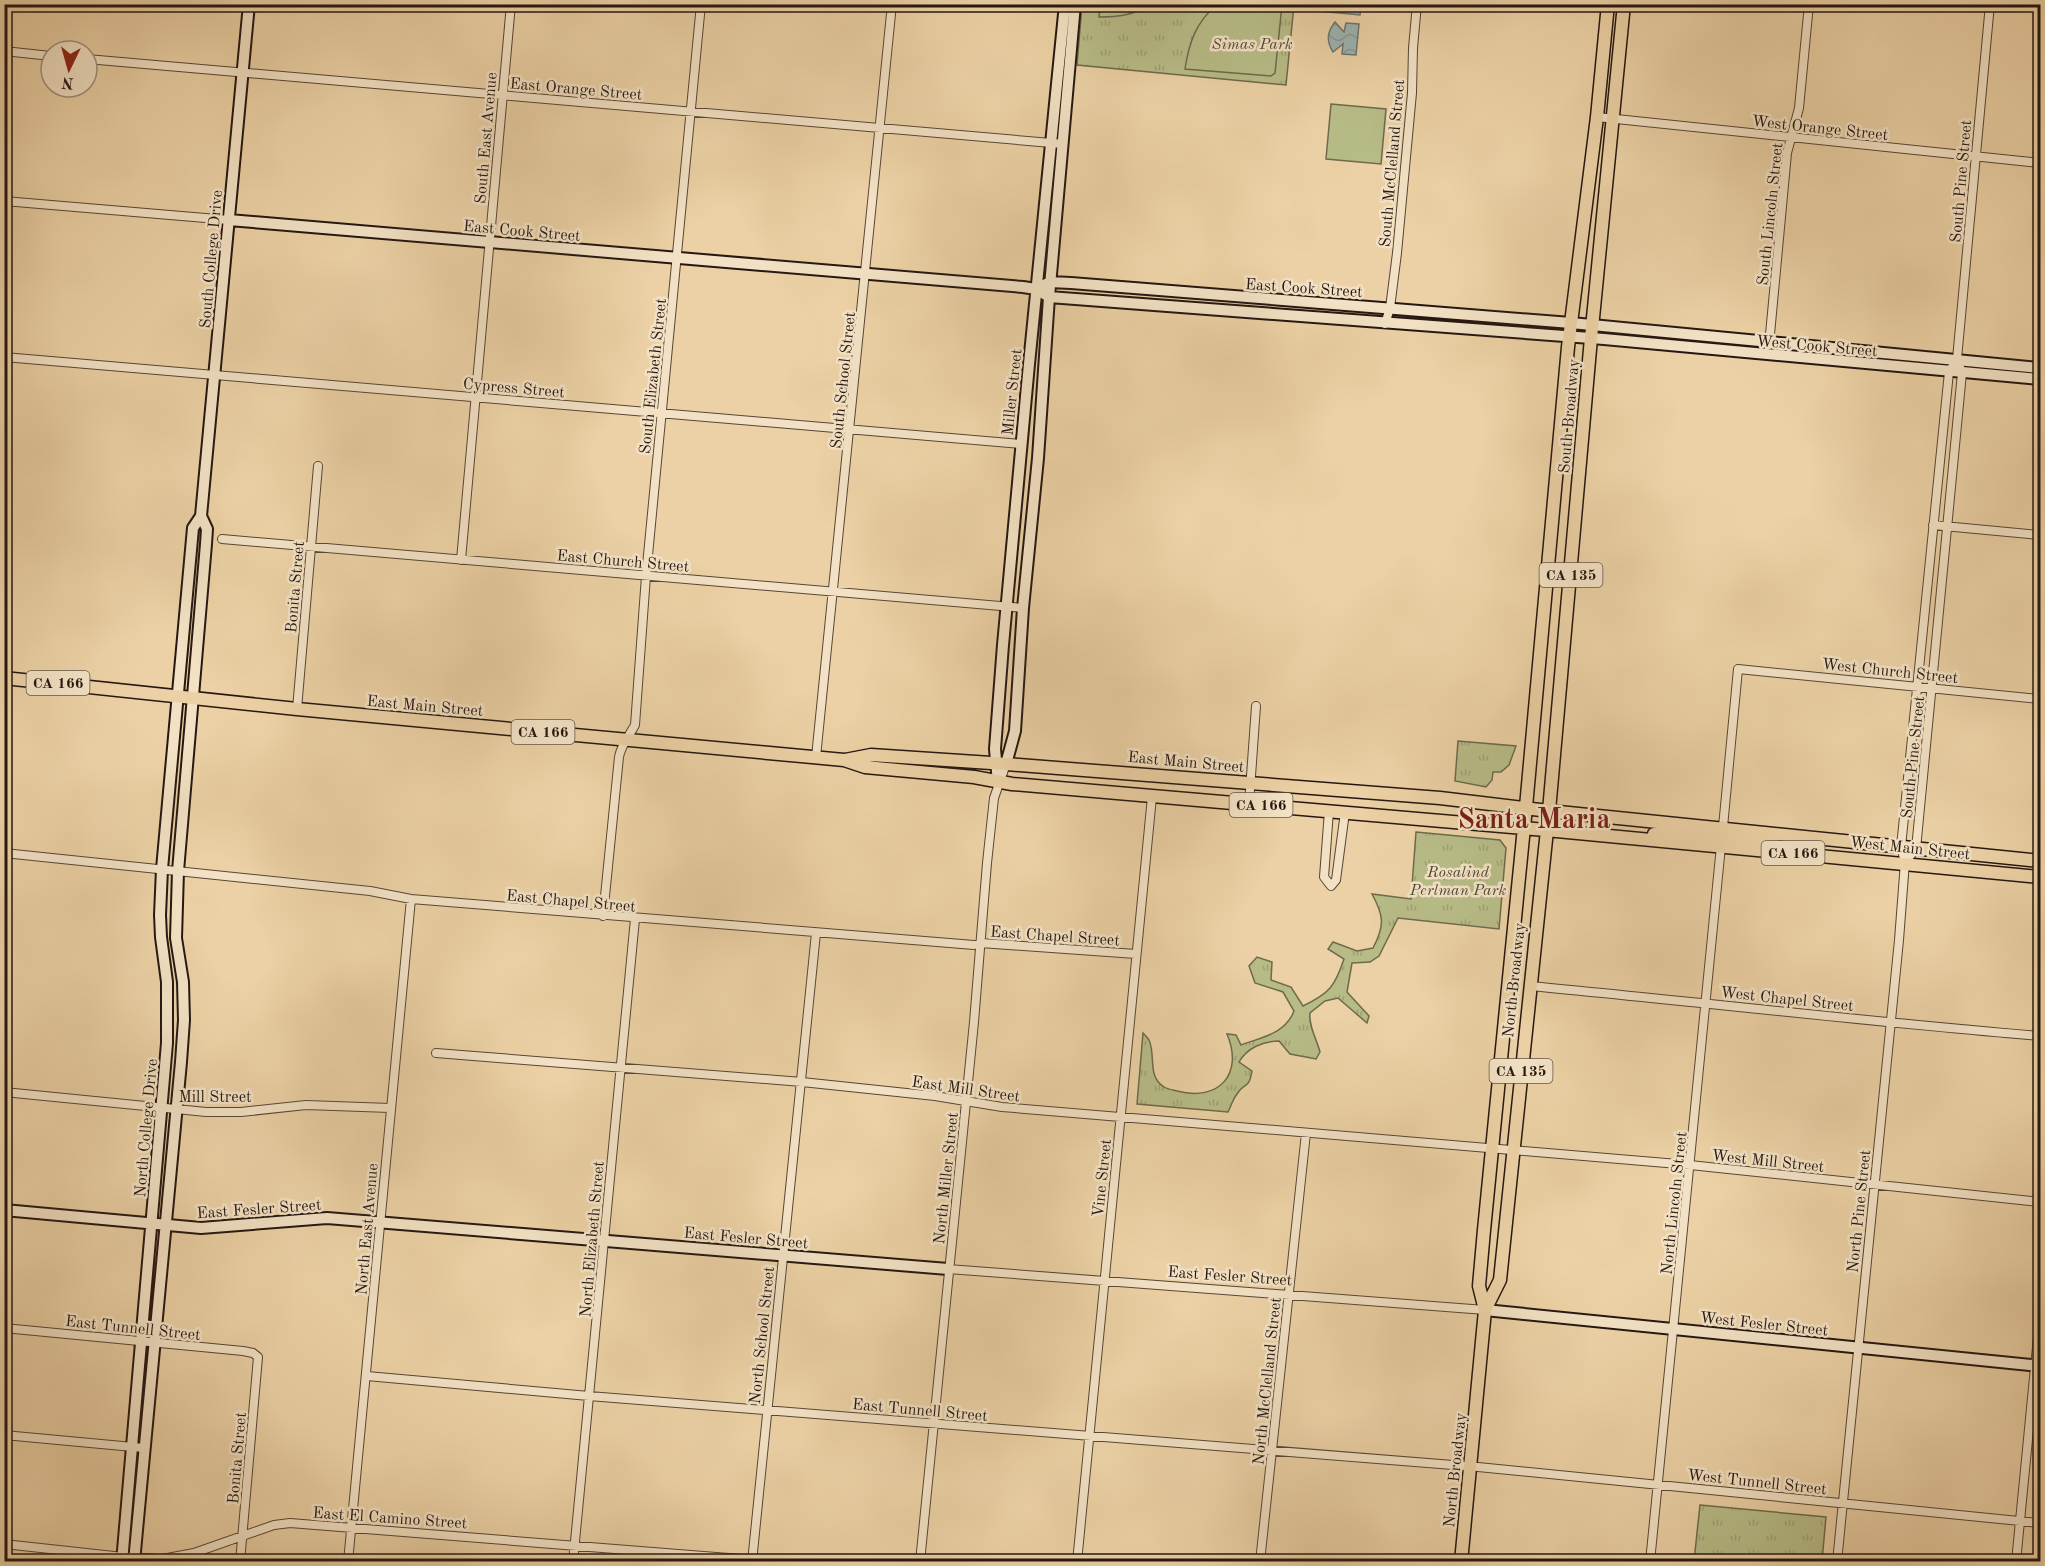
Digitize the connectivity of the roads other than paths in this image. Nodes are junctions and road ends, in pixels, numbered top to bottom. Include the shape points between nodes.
1 (249, 4) edge
2 (511, 4) edge
3 (701, 4) edge
4 (892, 4) edge
5 (1065, 4) edge
6 (1076, 4) edge
7 (1417, 4) edge
8 (1608, 4) edge
9 (1624, 4) edge
10 (1809, 4) edge
11 (1990, 4) edge
12 (4, 51) edge
13 (39, 55) edge
14 (99, 60) edge
15 (243, 72) junction
16 (503, 95) junction
17 (691, 111) junction
18 (1597, 117) junction
19 (1613, 119) junction
20 (880, 128) junction
21 (1790, 138) junction
22 (1051, 143) junction
23 (1063, 144) junction
24 (1976, 156) junction
25 (2040, 163) edge
26 (4, 201) edge
27 (229, 220) junction
28 (489, 243) junction
29 (676, 258) junction
30 (866, 274) junction
31 (1050, 282) junction
32 (1036, 289) junction
33 (1214, 295) junction
34 (1049, 297) junction
35 (1389, 308) junction
36 (1213, 310) junction
37 (1571, 323) junction
38 (1385, 324) junction
39 (1592, 332) junction
40 (1569, 336) junction
41 (1770, 341) junction
42 (1768, 355) junction
43 (4, 357) edge
44 (1958, 359) junction
45 (2040, 368) edge
46 (1949, 372) junction
47 (1962, 373) junction
48 (215, 375) junction
49 (2040, 380) edge
50 (476, 397) junction
51 (662, 413) junction
52 (850, 430) junction
53 (1021, 444) junction
54 (318, 466) dead end
55 (201, 516) junction
56 (1933, 525) junction
57 (1948, 526) junction
58 (2040, 535) edge
59 (222, 539) dead end
60 (311, 548) junction
61 (461, 560) junction
62 (646, 576) junction
63 (834, 592) junction
64 (1007, 607) junction
65 (1023, 608) junction
66 (4, 678) edge
67 (1918, 687) junction
68 (1933, 688) junction
69 (179, 697) junction
70 (192, 698) junction
71 (2040, 699) edge
72 (1256, 706) dead end
73 (297, 709) junction
74 (624, 743) junction
75 (816, 757) junction
76 (844, 760) junction
77 (1001, 764) junction
78 (998, 783) junction
79 (1250, 783) junction
80 (1152, 796) junction
81 (1249, 804) junction
82 (1526, 807) junction
83 (1329, 811) junction
84 (1549, 811) junction
85 (1345, 812) junction
86 (1723, 827) junction
87 (1524, 828) junction
88 (1546, 830) junction
89 (1626, 838) junction
90 (1813, 838) junction
91 (1721, 846) junction
92 (1900, 847) junction
93 (1916, 849) junction
94 (4, 852) edge
95 (2040, 861) edge
96 (1905, 862) junction
97 (162, 869) junction
98 (178, 871) junction
99 (2040, 877) edge
100 (411, 899) junction
101 (603, 916) junction
102 (635, 919) junction
103 (816, 933) junction
104 (981, 944) junction
105 (1137, 954) junction
106 (1530, 986) junction
107 (1706, 1002) junction
108 (1890, 1023) junction
109 (2040, 1036) edge
110 (436, 1053) dead end
111 (619, 1069) junction
112 (802, 1082) junction
113 (4, 1092) edge
114 (967, 1101) junction
115 (390, 1108) junction
116 (161, 1109) junction
117 (175, 1110) junction
118 (1120, 1119) junction
119 (1306, 1133) junction
120 (1492, 1147) junction
121 (1512, 1149) junction
122 (1690, 1165) junction
123 (1874, 1184) junction
124 (2040, 1202) edge
125 (4, 1210) edge
126 (380, 1221) junction
127 (151, 1225) junction
128 (164, 1226) junction
129 (604, 1241) junction
130 (783, 1255) junction
131 (948, 1269) junction
132 (1104, 1280) junction
133 (1289, 1294) junction
134 (1485, 1310) junction
135 (2040, 1316) edge
136 (4, 1328) edge
137 (1674, 1329) junction
138 (141, 1342) junction
139 (154, 1343) junction
140 (1858, 1348) junction
141 (258, 1357) joint
142 (2038, 1366) edge
143 (367, 1376) junction
144 (589, 1396) junction
145 (766, 1409) junction
146 (934, 1424) junction
147 (4, 1435) edge
148 (1089, 1435) junction
149 (139, 1448) junction
150 (1272, 1450) junction
151 (1470, 1467) junction
152 (1658, 1485) junction
153 (1842, 1503) junction
154 (2020, 1521) junction
155 (2040, 1523) edge
156 (352, 1528) junction
157 (242, 1538) junction
158 (4, 1544) edge
159 (574, 1545) junction
160 (128, 1560) edge
161 (752, 1560) edge
162 (240, 1562) edge
163 (348, 1562) edge
164 (573, 1562) edge
165 (778, 1562) edge
166 (920, 1562) edge
167 (1077, 1562) edge
168 (1260, 1562) edge
169 (1461, 1562) edge
170 (1650, 1562) edge
171 (1837, 1562) edge
172 (2016, 1562) edge

1 - 15 street, South College Drive
2 - 16 street, South East Avenue
3 - 17 street, South Elizabeth Street
4 - 20 street, South School Street
5 - 22 street, Miller Street
6 - 23 street, Miller Street
7 - 35 street, South McClelland Street via 1412,93
8 - 18 main road, South Broadway / CA 135
9 - 19 main road, South Broadway / CA 135
10 - 21 street, South Lincoln Street via 1799,108
11 - 24 street, South Pine Street
12 - 13 street
14 - 15 street, East Orange Street
15 - 16 street, East Orange Street
15 - 27 street, South College Drive
16 - 17 street, East Orange Street
16 - 28 street, South East Avenue
17 - 20 street, East Orange Street
17 - 29 street, South Elizabeth Street
18 - 19 street, West Orange Street
18 - 37 main road, South Broadway / CA 135
19 - 21 street, West Orange Street
19 - 39 main road, South Broadway / CA 135
20 - 22 street, East Orange Street
20 - 30 street, South School Street
21 - 24 street, West Orange Street
21 - 41 street, South Lincoln Street
22 - 23 street, East Orange Street
22 - 32 street, Miller Street
23 - 31 street, Miller Street
24 - 25 street, West Orange Street
24 - 44 street, South Pine Street
26 - 27 street, East Cook Street
27 - 28 street, East Cook Street
27 - 48 street, South College Drive
28 - 29 street, East Cook Street
28 - 50 street, South East Avenue
29 - 30 street, East Cook Street
29 - 51 street, South Elizabeth Street
30 - 32 street, East Cook Street
30 - 52 street, South School Street
31 - 32 street
31 - 33 street, East Cook Street
31 - 34 street, Miller Street
32 - 34 street, East Cook Street
32 - 53 street, Miller Street
33 - 35 street, East Cook Street
33 - 36 street
34 - 36 street, East Cook Street
34 - 65 street, Miller Street
35 - 37 street, East Cook Street
35 - 38 street, South McClelland Street
36 - 38 street, East Cook Street
37 - 39 street, East Cook Street
37 - 40 main road, South Broadway / CA 135
38 - 40 street, East Cook Street
39 - 40 street, East Cook Street
39 - 41 street, West Cook Street
39 - 42 street, West Cook Street
39 - 84 main road, South Broadway / CA 135
40 - 82 main road, South Broadway / CA 135
41 - 42 street, South Lincoln Street
41 - 44 street, West Cook Street
42 - 46 street, West Cook Street
43 - 48 street, Cypress Street
44 - 45 street, West Cook Street
44 - 46 street, South Pine Street
44 - 47 street, South Pine Street
46 - 47 street, West Cook Street
46 - 56 street, South Pine Street
47 - 49 street, West Cook Street
47 - 57 street, South Pine Street
48 - 50 street, Cypress Street
48 - 55 street, South College Drive
50 - 51 street, Cypress Street
50 - 61 street, South East Avenue
51 - 52 street, Cypress Street
51 - 62 street, South Elizabeth Street
52 - 53 street, Cypress Street
52 - 63 street, South School Street
53 - 64 street, Miller Street
54 - 60 street, Bonita Street
55 - 69 street, South College Drive via 193,528
55 - 70 street, South College Drive via 207,529
56 - 57 street
56 - 67 street, South Pine Street
57 - 58 street
57 - 68 street, South Pine Street
59 - 60 street, East Church Street
60 - 61 street, East Church Street
60 - 73 street, Bonita Street
61 - 62 street, East Church Street
62 - 63 street, East Church Street
62 - 74 street, South Elizabeth Street via 635,725
63 - 64 street, East Church Street
63 - 75 street, South School Street
64 - 65 street, East Church Street
64 - 77 street, Miller Street
65 - 77 street, Miller Street via 1015,731
66 - 69 main road, East Main Street / CA 166
67 - 68 street, West Church Street
67 - 86 street, West Church Street via 1738,669
67 - 92 street, South Pine Street
68 - 71 street, West Church Street
68 - 93 street, South Pine Street
69 - 70 main road, East Main Street / CA 166
69 - 97 street, North College Drive
70 - 73 main road, East Main Street / CA 166
70 - 98 street, North College Drive
72 - 79 street
73 - 74 main road, East Main Street / CA 166
74 - 75 main road, East Main Street / CA 166
74 - 101 street
75 - 76 main road, East Main Street / CA 166
76 - 77 main road, East Main Street / CA 166 via 871,755
76 - 78 main road, East Main Street / CA 166 via 865,767 974,777
77 - 78 street, Miller Street
77 - 79 main road, East Main Street / CA 166
78 - 80 main road, East Main Street / CA 166
78 - 104 street, North Miller Street
79 - 81 street
79 - 82 main road, East Main Street / CA 166
80 - 81 main road, East Main Street / CA 166
80 - 105 street, Vine Street
81 - 83 main road, East Main Street / CA 166
82 - 84 main road, West Main Street / CA 166
82 - 87 main road, South Broadway / CA 135
83 - 85 main road, East Main Street / CA 166
83 - 85 street via 1324,878 1331,886 1336,880
84 - 86 main road, West Main Street / CA 166
84 - 88 main road, South Broadway / CA 135
85 - 87 main road, East Main Street / CA 166
86 - 89 main road via 1714,836 1653,834
86 - 90 main road, West Main Street / CA 166
87 - 88 main road, West Main Street / CA 166
87 - 120 main road, North Broadway / CA 135
88 - 89 main road, West Main Street / CA 166
88 - 106 main road, North Broadway / CA 135
89 - 91 main road, West Main Street / CA 166
90 - 91 main road via 1732,838
90 - 92 main road, West Main Street / CA 166
91 - 96 main road, West Main Street / CA 166
91 - 107 street, North Lincoln Street
92 - 93 main road, West Main Street / CA 166
92 - 96 street, South Pine Street
93 - 95 main road, West Main Street / CA 166
93 - 96 street
94 - 97 street, East Chapel Street
96 - 99 main road, West Main Street / CA 166
96 - 108 street, North Pine Street
97 - 98 street, East Chapel Street
97 - 116 street, North College Drive via 161,938 167,982 168,1043
98 - 100 street, East Chapel Street via 370,891
98 - 117 street, North College Drive via 177,938 184,1020
100 - 101 street, East Chapel Street
100 - 115 street, North East Avenue
101 - 102 street, East Chapel Street
102 - 103 street, East Chapel Street
102 - 111 street, North Elizabeth Street
103 - 104 street, East Chapel Street
103 - 112 street, North School Street
104 - 105 street, East Chapel Street
104 - 114 street, North Miller Street
105 - 118 street, Vine Street
106 - 107 street, West Chapel Street
106 - 121 main road, North Broadway / CA 135
107 - 108 street, West Chapel Street
107 - 122 street, North Lincoln Street
108 - 109 street, West Chapel Street
108 - 123 street, North Pine Street
110 - 111 street, East Mill Street
111 - 112 street, East Mill Street
111 - 129 street, North Elizabeth Street
112 - 114 street, East Mill Street
112 - 130 street, North School Street
113 - 116 street, Mill Street
114 - 118 street, East Mill Street
114 - 131 street, North Miller Street
115 - 117 street, Mill Street via 334,1104 241,1112
115 - 126 street, North East Avenue
116 - 117 street, Mill Street
116 - 127 street, North College Drive
117 - 128 street, North College Drive
118 - 119 street, East Mill Street
118 - 132 street, Vine Street
119 - 120 street, East Mill Street
119 - 133 street, North McClelland Street
120 - 121 street, West Mill Street
120 - 134 main road, North Broadway / CA 135 via 1479,1286
121 - 122 street, West Mill Street
121 - 134 main road, North Broadway / CA 135 via 1500,1280
122 - 123 street, West Mill Street
122 - 137 street, North Lincoln Street
123 - 124 street, West Mill Street
123 - 140 street, North Pine Street
125 - 127 street, East Fesler Street
126 - 128 street, East Fesler Street via 327,1218 235,1227
126 - 129 street, East Fesler Street
126 - 143 street, North East Avenue
127 - 128 street, East Fesler Street
127 - 138 street, North College Drive
128 - 139 street, North College Drive
129 - 130 street, East Fesler Street
129 - 144 street, North Elizabeth Street
130 - 131 street, East Fesler Street
130 - 145 street, North School Street
131 - 132 street, East Fesler Street
131 - 146 street, North Miller Street
132 - 133 street, East Fesler Street
132 - 148 street, Vine Street
133 - 134 street, East Fesler Street
133 - 150 street, North McClelland Street
134 - 137 street, West Fesler Street
134 - 151 main road, North Broadway / CA 135
135 - 142 street
136 - 138 street, East Tunnell Street
137 - 140 street, West Fesler Street
137 - 152 street, North Lincoln Street
138 - 139 street, East Tunnell Street
138 - 149 street, North College Drive
139 - 141 street, East Tunnell Street via 243,1351
139 - 149 street, North College Drive
140 - 142 street, West Fesler Street
140 - 153 street, North Pine Street
141 - 157 street, Bonita Street
142 - 154 street
143 - 144 street, East Tunnell Street
143 - 156 street, North East Avenue
144 - 145 street, East Tunnell Street
144 - 159 street, North Elizabeth Street
145 - 146 street, East Tunnell Street
145 - 161 street, North School Street
146 - 148 street, East Tunnell Street
146 - 166 street, North Miller Street
147 - 149 street
148 - 150 street, East Tunnell Street
148 - 167 street, Vine Street
149 - 160 street, North College Drive
150 - 151 street, East Tunnell Street
150 - 168 street, North McClelland Street
151 - 152 street, West Tunnell Street
151 - 169 main road, North Broadway / CA 135
152 - 153 street, West Tunnell Street
152 - 170 street, North Lincoln Street
153 - 154 street, West Tunnell Street
153 - 171 street, North Pine Street
154 - 155 street, West Tunnell Street
154 - 172 street
156 - 157 street, East El Camino Street via 290,1523
156 - 159 street, East El Camino Street
156 - 163 street, North East Avenue
157 - 160 street, East El Camino Street via 194,1553
157 - 162 street, Bonita Street
158 - 160 street, East El Camino Street
159 - 161 street, East El Camino Street
159 - 164 street, North Elizabeth Street
161 - 165 street, East El Camino Street

